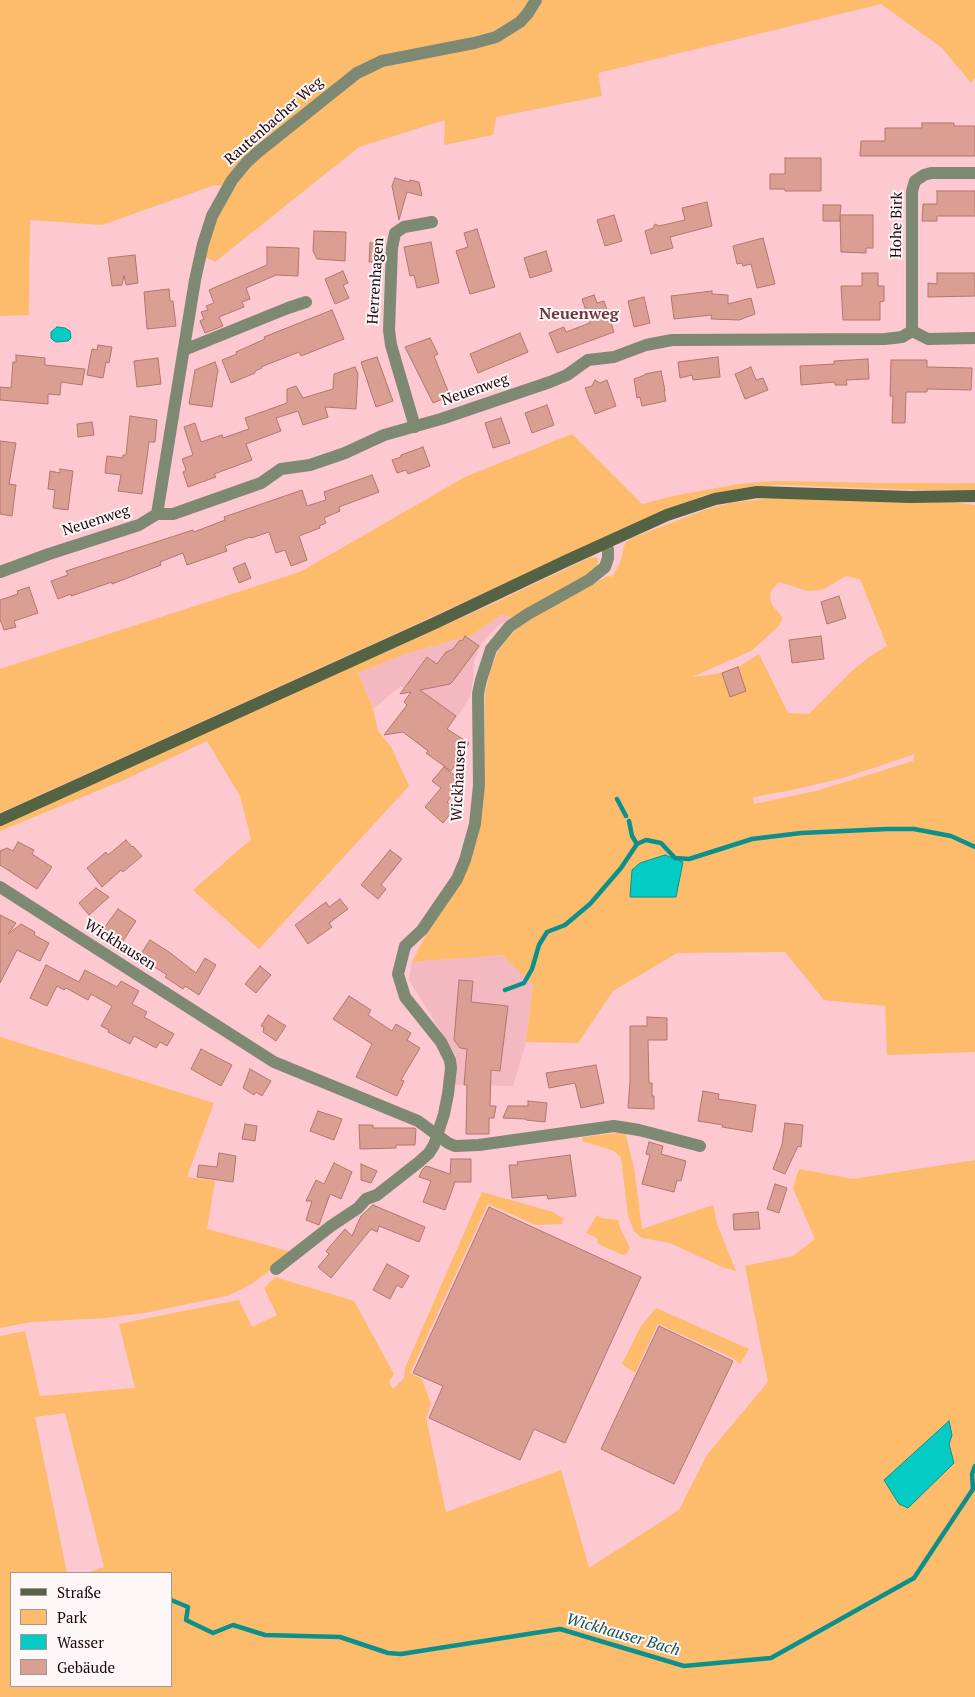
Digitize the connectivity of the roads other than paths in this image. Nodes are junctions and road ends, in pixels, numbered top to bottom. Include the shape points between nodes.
1 (536, 0) edge
2 (975, 173) edge
3 (432, 222) dead end
4 (306, 302) dead end
5 (912, 331) junction
6 (975, 338) edge
7 (184, 350) junction
8 (415, 427) junction
9 (975, 496) edge
10 (157, 514) junction
11 (606, 543) junction
12 (0, 572) edge
13 (0, 820) edge
14 (0, 887) edge
15 (437, 1135) junction
16 (700, 1146) dead end
17 (276, 1269) dead end

1 - 7 street, Rautenbacher Weg via 520,22 505,33 474,44 406,55 369,66 338,87 247,162 232,180 212,216 195,280
2 - 5 street, Hohe Birk via 931,173 915,181 912,191
3 - 8 street, Herrenhagen via 404,227 395,233 392,248 388,330
4 - 7 street
5 - 6 street via 928,339
5 - 8 street, Neuenweg via 902,337 885,340 663,341 614,357 588,360 550,382
7 - 10 street, Rautenbacher Weg
8 - 10 street, Neuenweg via 384,435 310,465 281,469 261,483 180,512
9 - 11 main road via 742,494 667,515
10 - 12 street, Neuenweg via 139,525
11 - 13 main road
11 - 15 street, Wickhausen via 608,558 605,568 510,626 492,649 480,680 479,785 475,824 465,860 457,878 422,930 405,946 398,974 405,997 441,1042 450,1060 448,1094
14 - 15 street, Wickhausen via 274,1062 418,1120
15 - 16 street, Wickhausen via 455,1146 467,1146 614,1126
15 - 17 street, Wickhausen via 429,1153 419,1162

